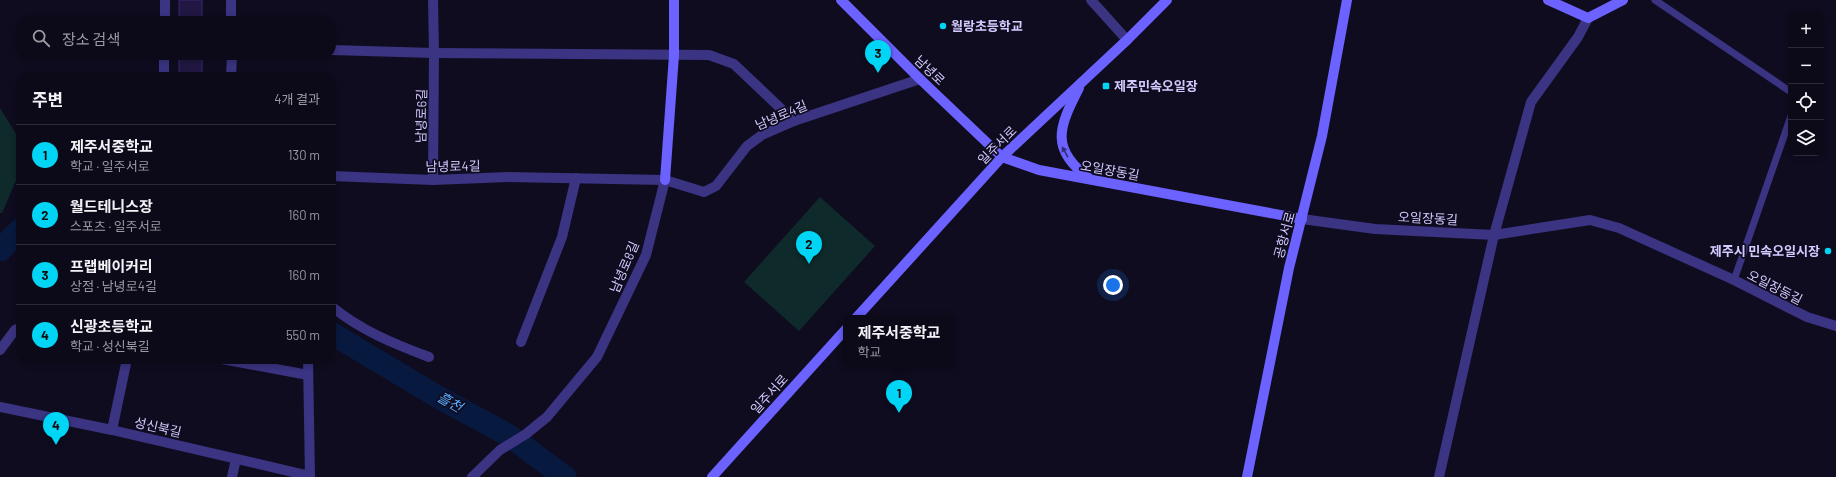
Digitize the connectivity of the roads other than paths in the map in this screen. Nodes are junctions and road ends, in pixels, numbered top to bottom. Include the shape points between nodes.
1 (165, 0) edge
2 (231, 0) edge
3 (433, 0) edge
4 (674, 0) edge
5 (841, 0) edge
6 (1091, 0) edge
7 (1167, 0) edge
8 (1347, 0) edge
9 (1548, 0) edge
10 (1623, 0) edge
11 (1655, 0) edge
12 (165, 16) edge
13 (231, 16) edge
14 (1588, 18) junction
15 (1127, 40) junction
16 (336, 50) edge
17 (434, 53) junction
18 (674, 55) junction
19 (164, 60) edge
20 (232, 60) edge
21 (164, 72) edge
22 (231, 72) edge
23 (920, 79) junction
24 (1082, 82) junction
25 (1788, 90) edge
26 (1790, 120) edge
27 (794, 122) junction
28 (1002, 156) junction
29 (336, 176) edge
30 (576, 178) junction
31 (433, 180) junction
32 (665, 180) junction
33 (1092, 180) junction
34 (1302, 219) junction
35 (1494, 235) junction
36 (1734, 280) junction
37 (336, 310) edge
38 (859, 315) edge
39 (1836, 326) edge
40 (16, 330) edge
41 (843, 332) edge
42 (521, 342) dead end
43 (0, 350) edge
44 (429, 357) dead end
45 (126, 364) edge
46 (249, 364) edge
47 (308, 364) edge
48 (308, 375) junction
49 (0, 408) edge
50 (112, 430) junction
51 (236, 459) junction
52 (310, 476) edge
53 (232, 477) edge
54 (472, 477) edge
55 (712, 477) edge
56 (1248, 477) edge
57 (1439, 477) edge

1 - 12 street
2 - 13 street
3 - 17 street, 남녕로6길
4 - 18 street, 남녕로8길
5 - 23 street, 남녕로
6 - 15 street
7 - 15 street, 일주서로
8 - 34 street, 공항서로 via 1322,136
9 - 14 street
10 - 14 street
11 - 25 lane
14 - 35 street via 1578,37 1532,102
15 - 24 street, 일주서로
16 - 17 street
17 - 18 street
17 - 31 street, 남녕로6길
18 - 27 street via 708,55 734,64
18 - 32 street, 남녕로8길
19 - 21 street
20 - 22 street
23 - 27 street, 남녕로4길
23 - 28 street, 남녕로
24 - 28 street, 일주서로
33 -> 24 street via 1073,165 1060,140 1066,117
26 - 36 lane
27 - 32 street, 남녕로4길 via 762,135 747,146 716,186 704,192
28 - 33 street, 오일장동길 via 1039,170
28 - 38 street, 일주서로
29 - 31 street, 남녕로4길
30 - 31 street, 남녕로4길
30 - 32 street, 남녕로4길
30 - 42 street via 562,237
32 - 54 street, 남녕로8길 via 646,256 597,357 547,417 500,450
33 - 34 street, 오일장동길
34 - 35 street, 오일장동길 via 1375,229
34 - 56 street, 공항서로 via 1288,276
35 - 36 street, 오일장동길 via 1590,220 1620,228
35 - 57 street
36 - 39 street, 오일장동길 via 1807,317
37 - 44 street via 386,341
40 - 43 street
41 - 55 street, 일주서로
45 - 50 street
46 - 48 street
47 - 48 street, 성신북길
48 - 52 street, 성신북길
49 - 50 street, 성신북길
50 - 51 street, 성신북길
51 - 52 street, 성신북길
51 - 53 street

